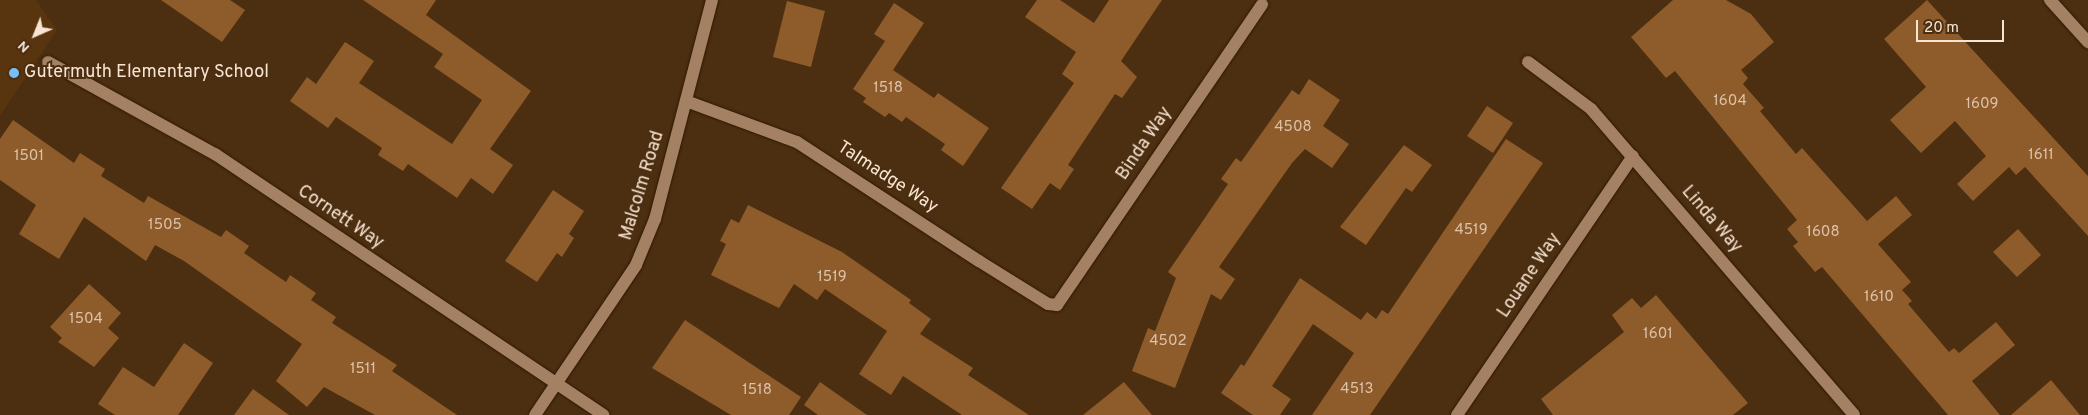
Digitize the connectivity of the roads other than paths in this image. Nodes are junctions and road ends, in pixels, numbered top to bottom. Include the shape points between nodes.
1 (712, 0) edge
2 (2050, 0) edge
3 (1262, 4) dead end
4 (2088, 42) edge
5 (48, 62) dead end
6 (1528, 62) dead end
7 (686, 101) junction
8 (1633, 156) junction
9 (1057, 304) joint
10 (556, 383) junction
11 (535, 415) edge
12 (604, 415) edge
13 (1456, 415) edge
14 (1854, 415) edge

1 - 7 street, Malcolm Road
2 - 4 street
3 - 9 street, Binda Way
5 - 10 street, Cornett Way via 214,154
6 - 8 street, Linda Way via 1591,108
7 - 9 street, Talmadge Way via 797,142 1048,304
7 - 10 street, Malcolm Road via 654,219 636,265
8 - 13 street, Louane Way
8 - 14 street, Linda Way
10 - 11 street, Malcolm Road
10 - 12 street, Cornett Way

